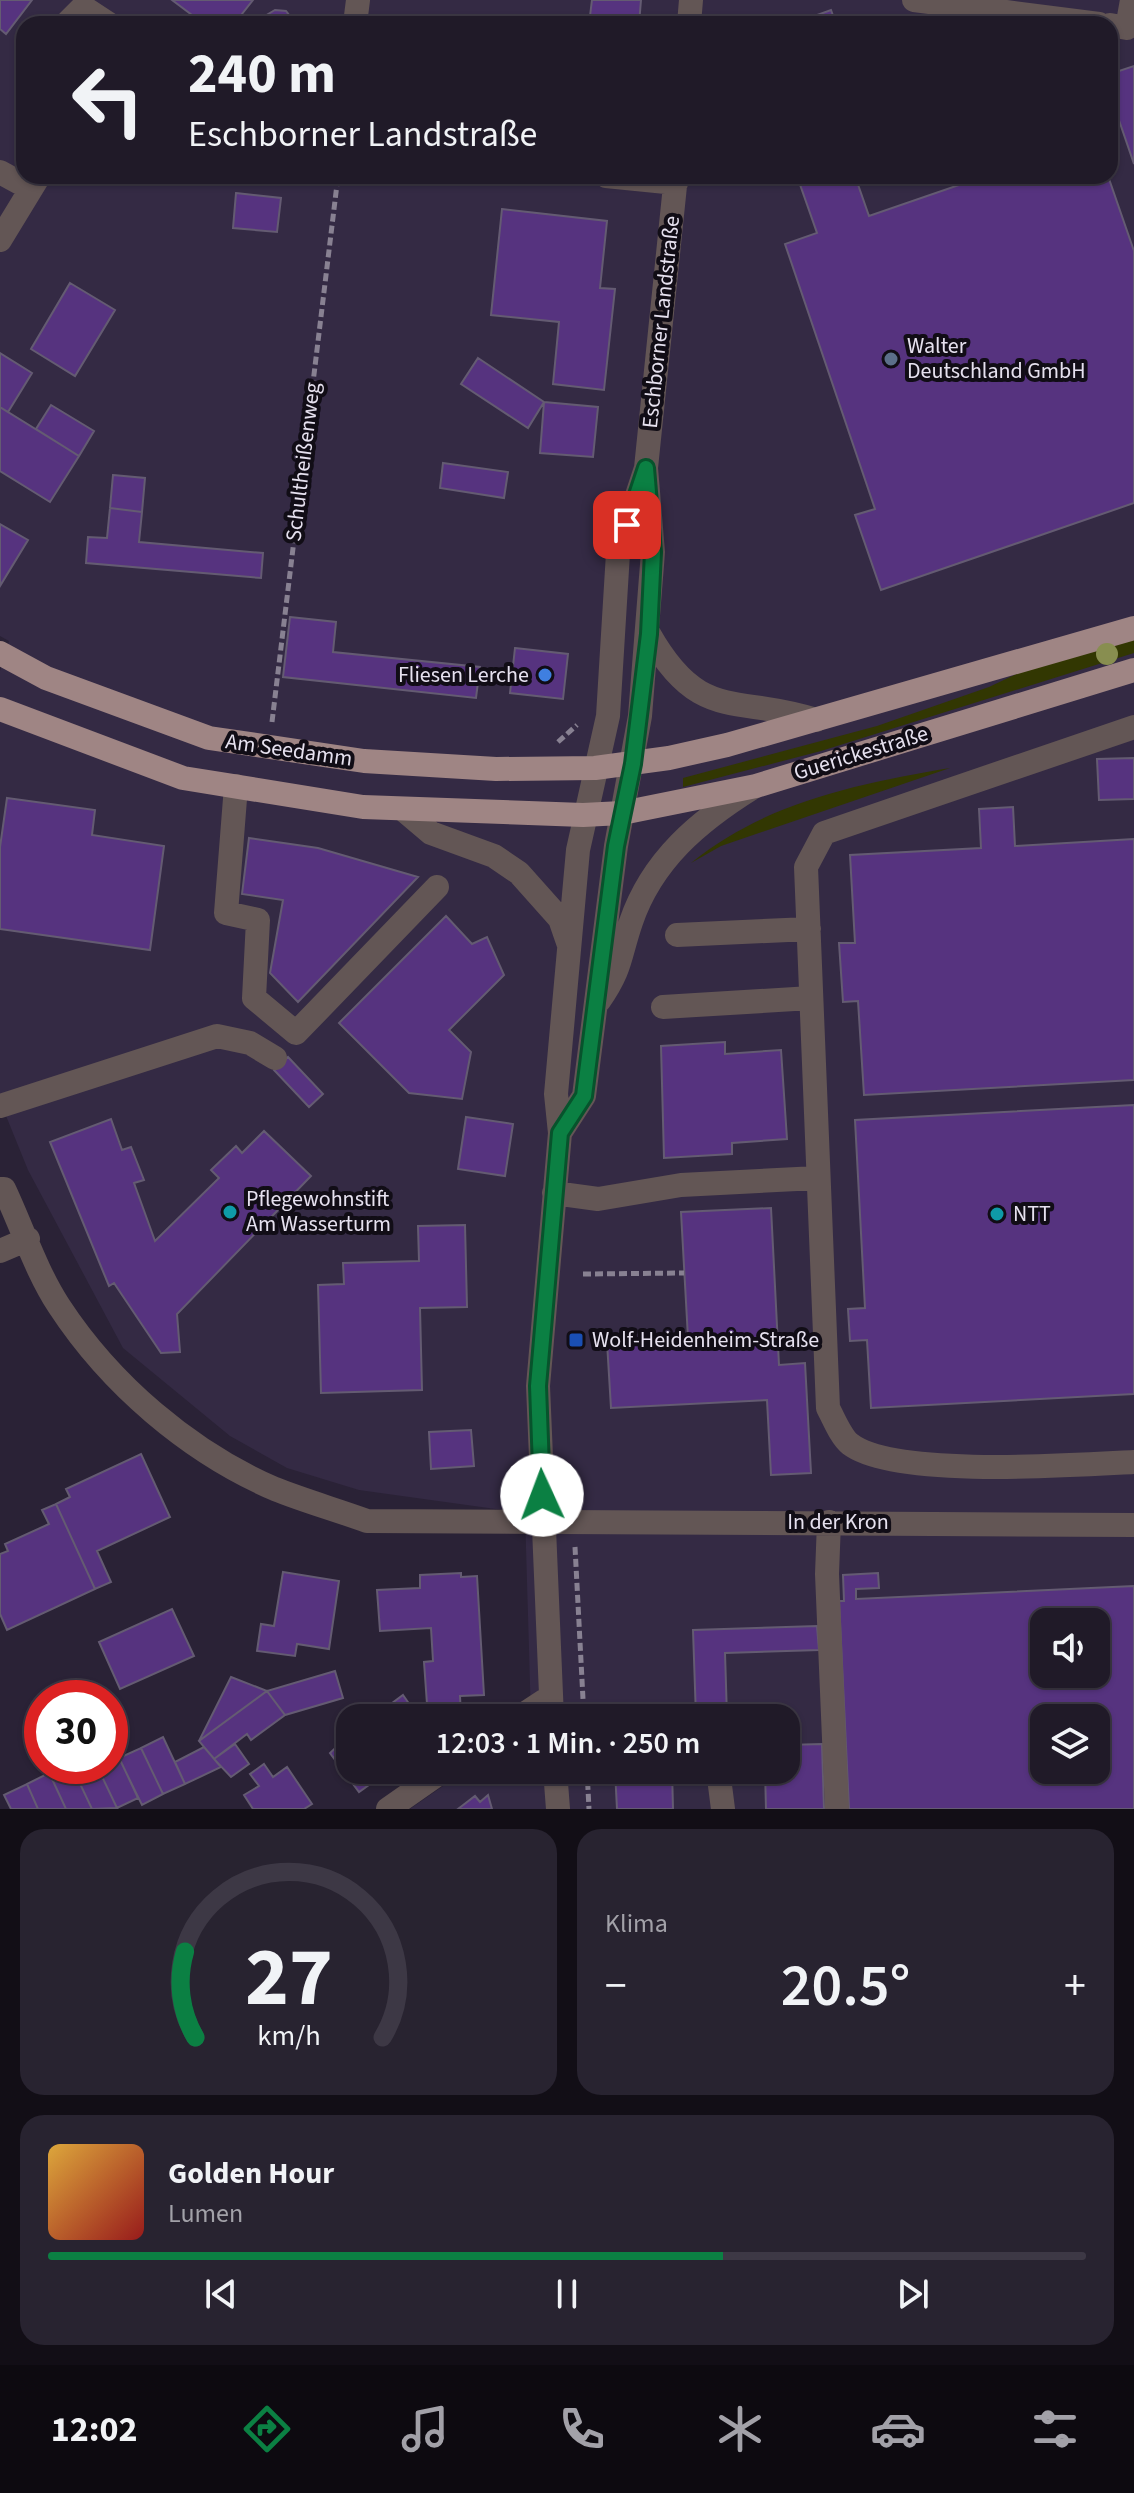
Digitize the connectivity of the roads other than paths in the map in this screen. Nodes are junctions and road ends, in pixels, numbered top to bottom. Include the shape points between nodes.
1 (914, 0) edge
2 (1132, 0) edge
3 (74, 16) edge
4 (97, 16) edge
5 (1037, 16) edge
6 (1118, 26) edge
7 (34, 184) edge
8 (676, 184) edge
9 (0, 240) edge
10 (646, 468) junction
11 (1134, 628) edge
12 (649, 634) junction
13 (0, 653) edge
14 (1134, 670) edge
15 (0, 709) edge
16 (816, 720) junction
17 (1134, 727) edge
18 (633, 764) junction
19 (595, 768) junction
20 (236, 786) junction
21 (756, 786) junction
22 (405, 811) junction
23 (622, 813) junction
24 (583, 815) junction
25 (437, 887) dead end
26 (809, 929) junction
27 (677, 935) dead end
28 (571, 954) junction
29 (811, 998) junction
30 (596, 1006) junction
31 (663, 1007) dead end
32 (275, 1058) dead end
33 (0, 1106) edge
34 (560, 1133) junction
35 (817, 1178) junction
36 (0, 1189) edge
37 (554, 1193) junction
38 (28, 1239) junction
39 (0, 1251) edge
40 (1134, 1462) edge
41 (542, 1520) junction
42 (829, 1522) junction
43 (1134, 1525) edge
44 (551, 1704) edge
45 (424, 1784) edge
46 (556, 1784) edge
47 (720, 1784) edge
48 (388, 1809) edge
49 (558, 1809) edge
50 (723, 1809) edge
51 (837, 1809) edge

1 - 5 street
2 - 6 street via 1127,28
3 - 4 street via 83,7
7 - 9 street
8 - 10 street, Eschborner Landstraße
10 - 12 street, Eschborner Landstraße via 653,552
10 - 19 street, Eschborner Landstraße via 618,553 608,716
11 - 16 main road, Guerickestraße
12 - 16 street via 675,672 698,693 721,703 781,709
12 - 18 street, Eschborner Landstraße
13 - 19 main road, Am Seedamm via 46,678 209,738 407,765
14 - 21 main road, Guerickestraße
15 - 20 main road, Am Seedamm via 183,778
16 - 18 main road, Guerickestraße
17 - 26 street via 824,833 806,867
18 - 19 main road, Guerickestraße
18 - 23 street, Eschborner Landstraße
19 - 24 street, Eschborner Landstraße
20 - 22 main road, Am Seedamm
20 - 25 street via 226,913 258,920 254,998 296,1033
21 - 23 main road, Guerickestraße
21 - 30 street, Eschborner Landstraße via 679,841 644,892 618,974
22 - 24 main road, Am Seedamm
22 - 28 street, Eschborner Landstraße via 431,833 494,856 519,873 560,919
23 - 24 main road, Guerickestraße
23 - 30 street, Eschborner Landstraße
24 - 28 street, Eschborner Landstraße
26 - 27 street
26 - 29 street
28 - 34 street, Eschborner Landstraße via 556,1094
29 - 31 street
29 - 35 street
30 - 34 street, Eschborner Landstraße via 584,1096
32 - 33 street via 250,1043 217,1036
34 - 37 street, Eschborner Landstraße
35 - 37 street via 681,1185 598,1199
35 - 40 street via 828,1408 848,1443 879,1459 1018,1468
36 - 38 street
37 - 41 street, Eschborner Landstraße via 538,1386
38 - 39 street
38 - 41 street via 57,1303 91,1350 137,1397 205,1452 275,1489 367,1521
41 - 42 street, In der Kron
41 - 44 street, Eschborner Landstraße
42 - 43 street, In der Kron
42 - 51 street
45 - 48 street
46 - 49 street
47 - 50 street

